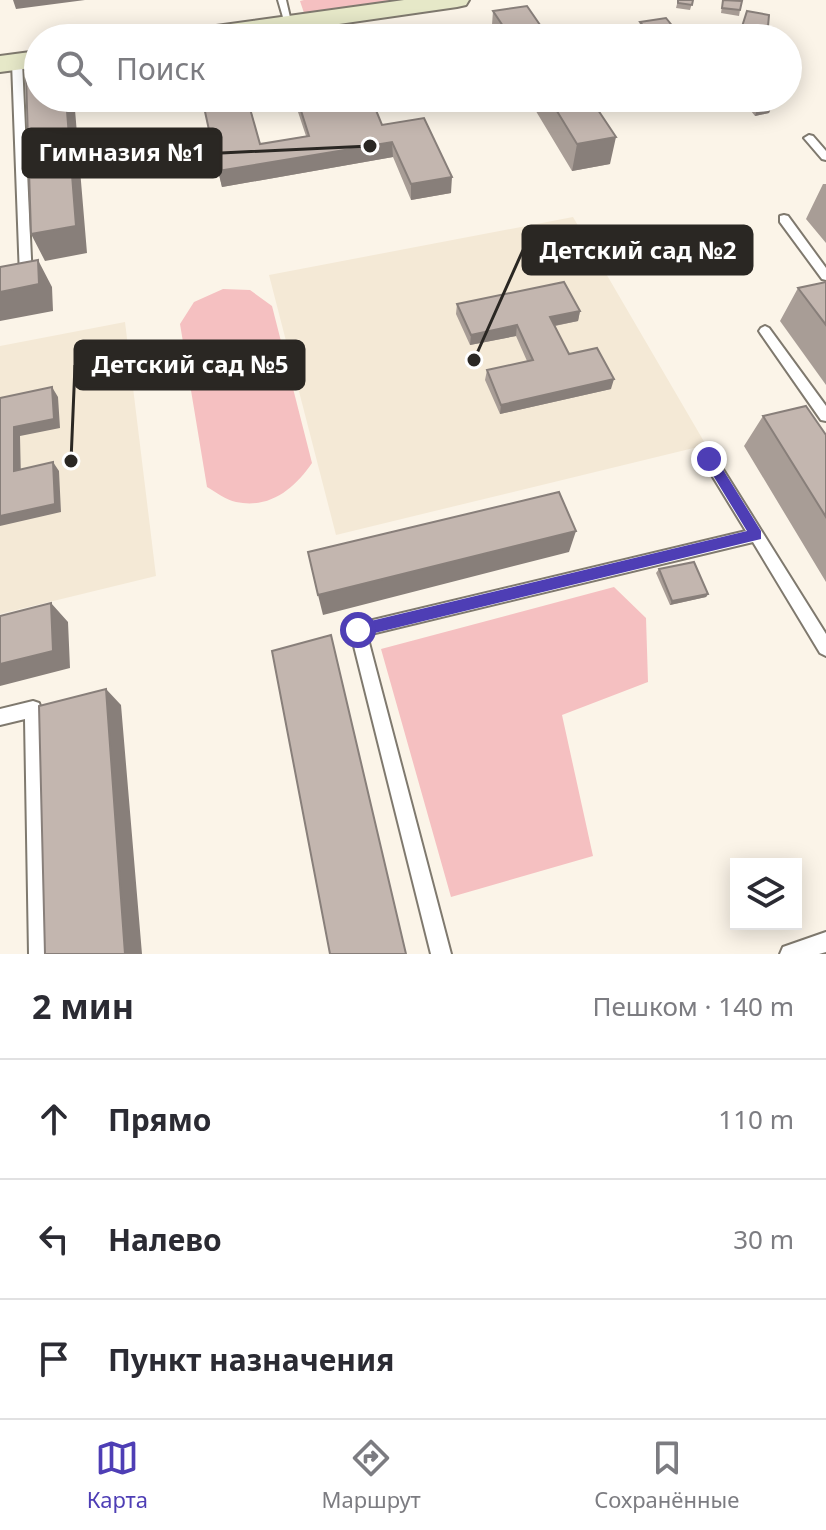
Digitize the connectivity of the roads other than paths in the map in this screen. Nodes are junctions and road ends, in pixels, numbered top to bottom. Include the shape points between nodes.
1 (457, 0) edge
2 (285, 12) edge
3 (240, 24) edge
4 (18, 62) edge
5 (809, 138) dead end
6 (826, 157) edge
7 (784, 219) dead end
8 (826, 276) edge
9 (0, 285) edge
10 (765, 331) dead end
11 (826, 416) edge
12 (709, 459) dead end
13 (757, 535) junction
14 (826, 648) edge
15 (0, 717) edge
16 (826, 942) edge
17 (39, 954) edge
18 (441, 954) edge
19 (790, 954) edge

1 - 2 street
2 - 3 street
4 - 9 lane via 26,280
5 - 6 lane
7 - 8 lane
10 - 11 lane
12 - 13 lane
13 - 14 lane
13 - 18 lane via 358,630
15 - 17 lane via 33,709
16 - 19 lane

